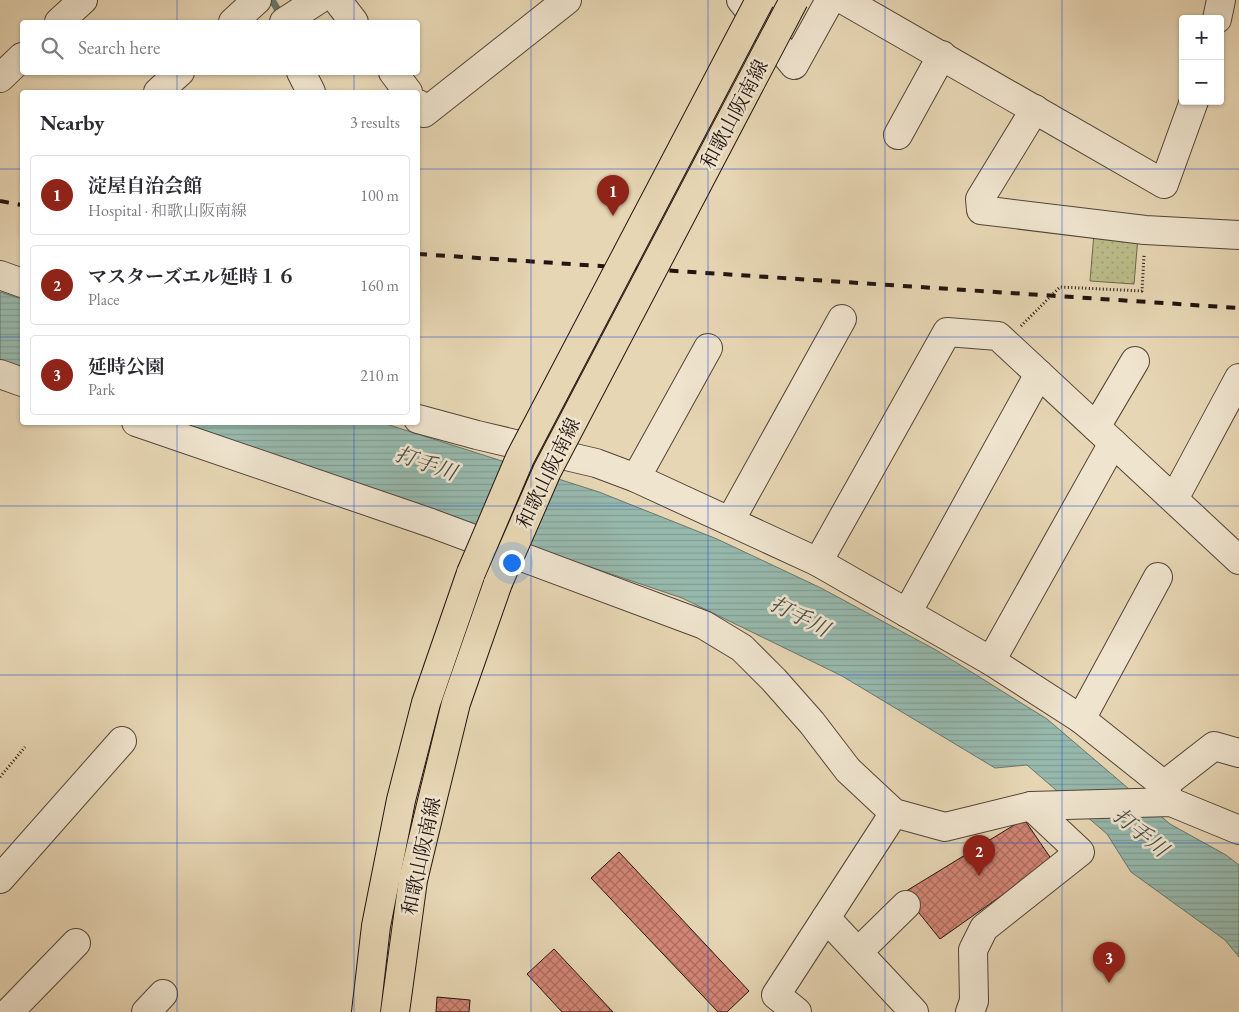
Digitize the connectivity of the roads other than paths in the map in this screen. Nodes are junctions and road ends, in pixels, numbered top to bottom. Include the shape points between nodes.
1 (82, 0) edge
2 (257, 0) edge
3 (262, 0) edge
4 (318, 0) edge
5 (337, 0) edge
6 (567, 0) edge
7 (741, 0) edge
8 (760, 0) edge
9 (794, 0) edge
10 (830, 0) edge
11 (844, 0) edge
12 (1221, 0) edge
13 (1218, 15) edge
14 (61, 20) edge
15 (235, 20) edge
16 (274, 20) edge
17 (287, 20) edge
18 (352, 20) edge
19 (942, 55) junction
20 (20, 59) edge
21 (177, 75) edge
22 (303, 75) edge
23 (395, 75) edge
24 (0, 78) edge
25 (160, 90) edge
26 (311, 90) edge
27 (406, 90) edge
28 (1193, 105) edge
29 (420, 107) edge
30 (1035, 109) junction
31 (898, 135) dead end
32 (1239, 235) edge
33 (0, 275) edge
34 (20, 282) edge
35 (842, 319) dead end
36 (708, 348) dead end
37 (1135, 361) dead end
38 (0, 374) edge
39 (1039, 374) junction
40 (1239, 378) edge
41 (20, 381) edge
42 (420, 420) edge
43 (145, 425) edge
44 (1105, 435) junction
45 (636, 478) junction
46 (1174, 499) junction
47 (730, 521) junction
48 (1239, 560) edge
49 (818, 562) junction
50 (1158, 577) dead end
51 (907, 612) junction
52 (990, 661) junction
53 (1081, 719) junction
54 (122, 741) dead end
55 (1239, 753) edge
56 (1162, 796) junction
57 (1031, 806) junction
58 (894, 813) junction
59 (1239, 830) edge
60 (0, 879) edge
61 (906, 905) dead end
62 (826, 918) junction
63 (76, 943) dead end
64 (858, 952) junction
65 (0, 1009) edge
66 (4, 1012) edge
67 (9, 1012) edge
68 (366, 1012) edge
69 (395, 1012) edge
70 (797, 1012) edge
71 (914, 1012) edge
72 (970, 1012) edge

1 - 14 street
2 - 15 street
3 - 16 street
4 - 17 street
5 - 18 street
6 - 29 street via 424,113
7 - 10 street via 794,64
8 - 68 main road, 和歌山阪南線, bridge via 520,458 470,573 426,703 401,800 376,926
9 - 69 main road, 和歌山阪南線, bridge via 547,471 498,583 456,703 413,880
11 - 19 street
12 - 13 street
19 - 30 street
19 - 31 street
20 - 24 street
21 - 25 street
22 - 26 street
23 - 27 street
28 - 30 street via 1164,184
30 - 32 street via 980,199 981,210 1145,230
33 - 34 street
35 - 47 street
36 - 45 street
37 - 44 street
38 - 41 street
39 - 44 street
39 - 49 street via 998,336 947,332
39 - 51 street
40 - 46 street
42 - 45 street via 596,462
43 - 58 street via 431,523 704,625 742,648 812,723 848,770
44 - 46 street
44 - 52 street
45 - 47 street
46 - 48 street
47 - 49 street
49 - 51 street
50 - 53 street
51 - 52 street
52 - 53 street
53 - 56 street
54 - 60 street
55 - 56 street via 1214,746
56 - 57 street
56 - 59 street
57 - 58 street via 945,827
57 - 72 street via 1080,852 984,928 973,950 974,1001
58 - 62 street
61 - 64 street
62 - 64 street
62 - 70 street via 776,995
63 - 67 street
64 - 71 street
65 - 66 street

